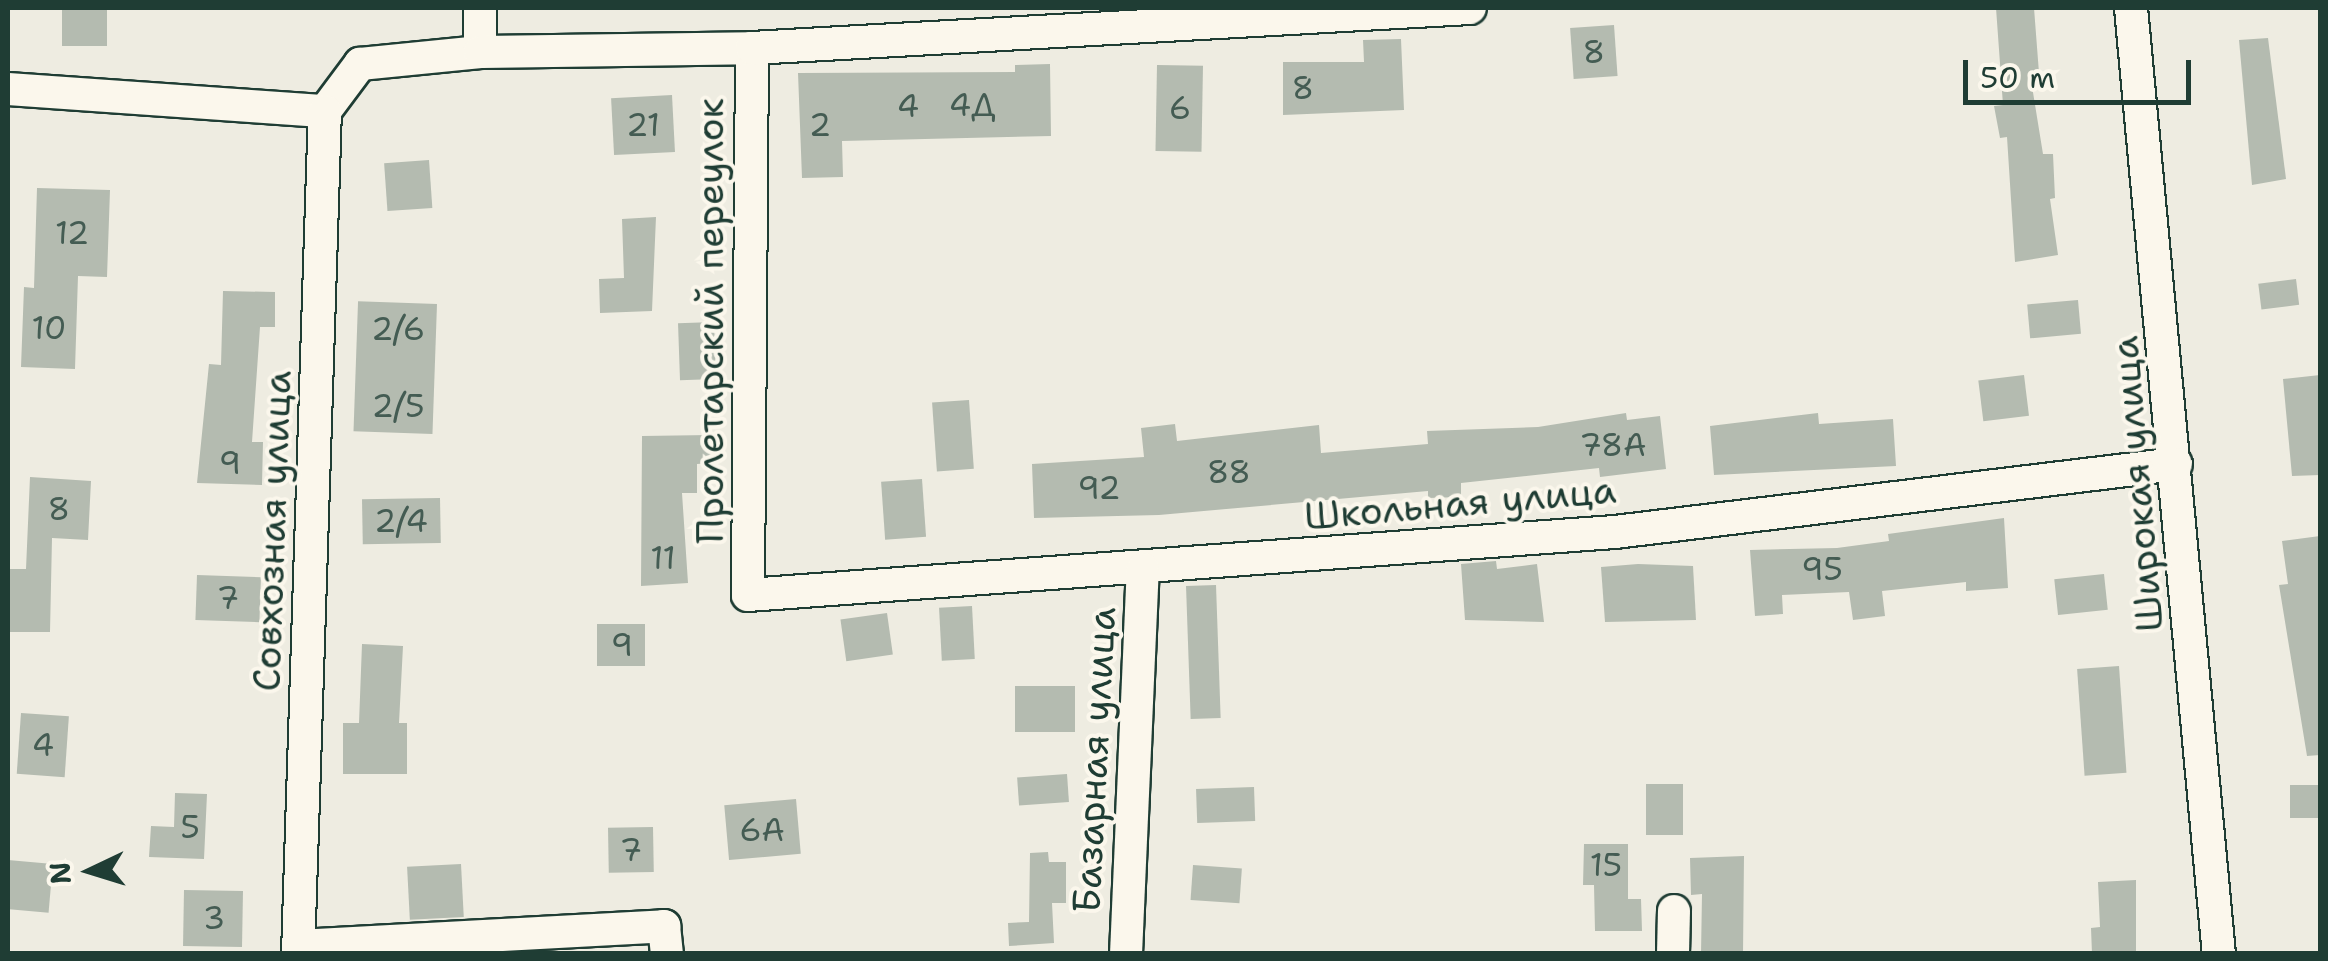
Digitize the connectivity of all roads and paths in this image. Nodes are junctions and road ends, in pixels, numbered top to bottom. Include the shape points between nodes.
1 (480, 8) edge
2 (1470, 8) edge
3 (2131, 8) edge
4 (1069, 20) edge
5 (752, 48) junction
6 (480, 52) junction
7 (8, 89) edge
8 (325, 112) junction
9 (2176, 464) junction
10 (1143, 569) junction
11 (748, 595) joint
12 (1674, 911) dead end
13 (298, 950) edge
14 (667, 954) edge
15 (1126, 954) edge
16 (1673, 954) edge
17 (2219, 954) edge

1 - 6 street
2 - 4 street
3 - 9 street, Широкая улица
4 - 5 street
5 - 6 street
5 - 11 street, Пролетарский переулок
6 - 8 street via 360,64
7 - 8 street
8 - 13 street, Совхозная улица
9 - 10 street, Школьная улица via 1615,532
9 - 17 street, Широкая улица
10 - 11 street, Школьная улица
10 - 15 street, Базарная улица
12 - 16 street
13 - 14 street via 664,926

